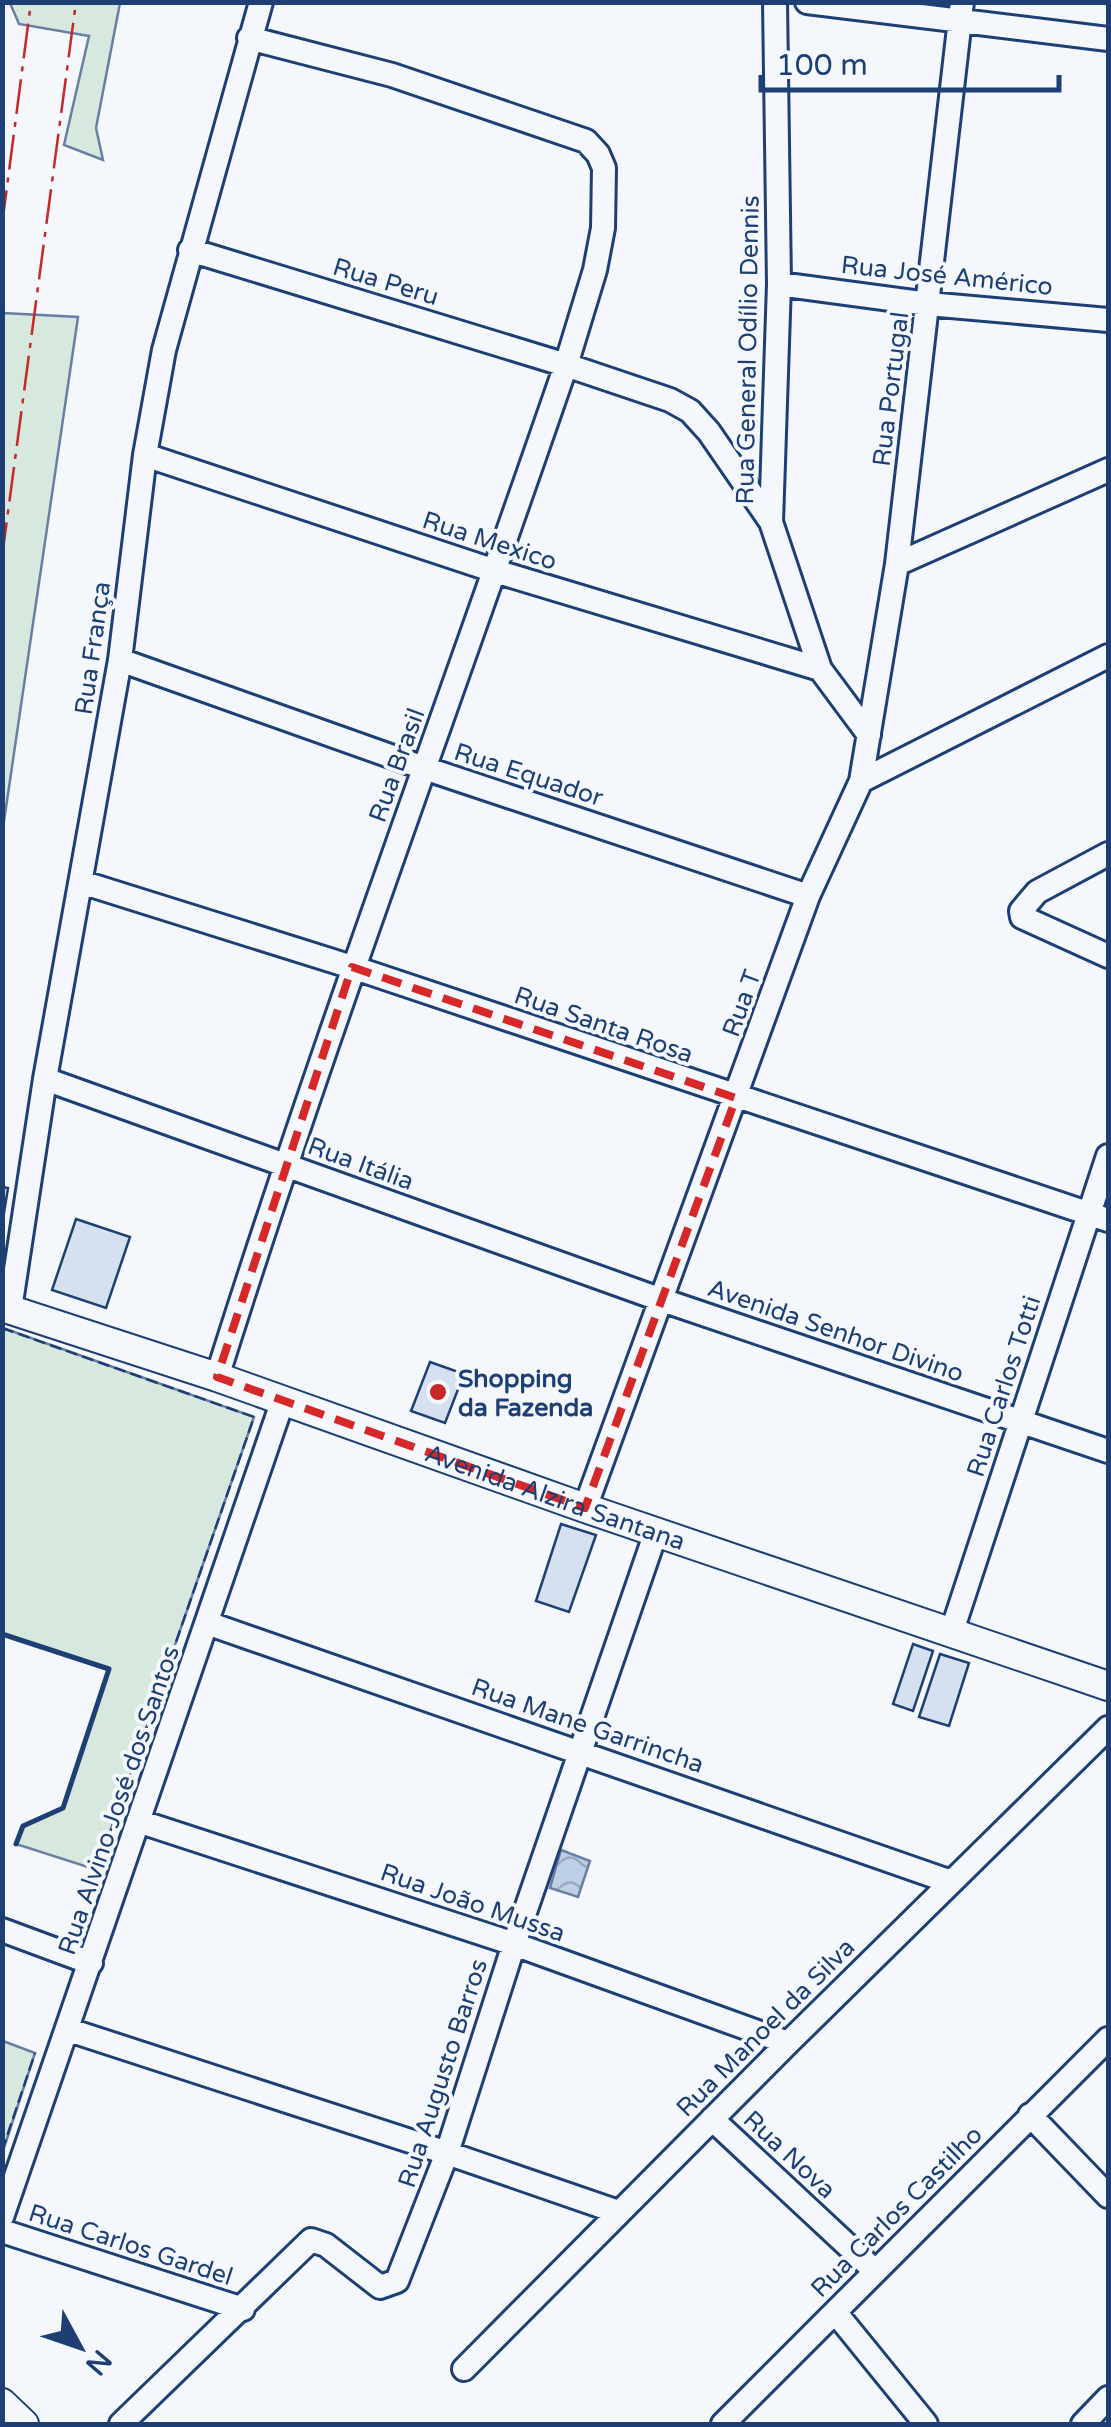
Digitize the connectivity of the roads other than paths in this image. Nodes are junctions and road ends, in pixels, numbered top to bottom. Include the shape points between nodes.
1 (261, 2) edge
2 (775, 2) edge
3 (807, 2) edge
4 (961, 13) edge
5 (249, 38) junction
6 (1108, 39) edge
7 (190, 250) junction
8 (779, 284) junction
9 (928, 304) junction
10 (1108, 320) edge
11 (566, 364) junction
12 (145, 454) junction
13 (1108, 470) edge
14 (772, 522) junction
15 (897, 564) junction
16 (495, 571) junction
17 (1108, 657) edge
18 (120, 660) junction
19 (820, 670) junction
20 (868, 735) junction
21 (424, 768) junction
22 (861, 781) junction
23 (1108, 854) edge
24 (81, 882) junction
25 (808, 896) junction
26 (1108, 956) edge
27 (352, 968) junction
28 (45, 1079) junction
29 (736, 1098) junction
30 (1108, 1156) edge
31 (284, 1164) junction
32 (1098, 1217) edge
33 (659, 1299) junction
34 (6, 1308) edge
35 (217, 1378) junction
36 (283, 1400) junction
37 (1021, 1421) junction
38 (1108, 1451) edge
39 (585, 1508) junction
40 (656, 1532) junction
41 (207, 1623) junction
42 (951, 1634) junction
43 (1108, 1686) edge
44 (1108, 1728) edge
45 (579, 1751) junction
46 (138, 1821) junction
47 (951, 1882) junction
48 (2, 1930) edge
49 (514, 1944) junction
50 (91, 1963) junction
51 (69, 2030) junction
52 (1108, 2039) edge
53 (788, 2042) junction
54 (1030, 2115) junction
55 (712, 2119) junction
56 (447, 2153) junction
57 (1108, 2196) edge
58 (618, 2212) junction
59 (2, 2217) edge
60 (2, 2230) edge
61 (875, 2271) junction
62 (243, 2309) junction
63 (835, 2312) junction
64 (464, 2369) dead end
65 (1108, 2398) edge
66 (2, 2403) edge
67 (24, 2424) edge
68 (120, 2424) edge
69 (724, 2424) edge
70 (926, 2424) edge
71 (1083, 2424) edge

1 - 5 street, Rua França
2 - 8 street, Rua General Odílio Dennis
3 - 4 street
4 - 6 street
4 - 9 street, Rua Portugal
5 - 7 street, Rua França
5 - 11 street, Rua Brasil via 392,74 586,141 604,168 603,228
7 - 11 street, Rua Peru
7 - 12 street, Rua França
8 - 9 street, Rua José Américo
8 - 14 street, Rua General Odílio Dennis
9 - 10 street, Rua José Américo
9 - 15 street, Rua Portugal
11 - 14 street, Rua Peru via 690,412
11 - 16 street, Rua Brasil
12 - 16 street, Rua Mexico
12 - 18 street, Rua França
13 - 15 street
14 - 19 street, Rua General Odílio Dennis
15 - 20 street, Rua Portugal
16 - 19 street, Rua Mexico
16 - 21 street, Rua Brasil
17 - 22 street
18 - 21 street, Rua Equador
18 - 24 street, Rua França
19 - 20 street, Rua General Odílio Dennis
20 - 22 street, Rua Portugal
21 - 25 street, Rua Equador
21 - 27 street, Rua Brasil
22 - 25 street, Rua T
23 - 26 street via 1037,892 1021,911 1039,927
24 - 27 street, Rua Santa Rosa
24 - 28 street, Rua França
25 - 29 street, Rua T
27 - 29 street, Rua Santa Rosa
27 - 31 street, Rua Brasil
28 - 31 street, Rua Itália
28 - 34 street, Rua França
29 - 32 street, Rua Santa Rosa
29 - 33 street, Rua T
30 - 32 street, Rua Carlos Totti
31 - 33 street, Rua Itália
31 - 35 street, Rua Brasil
32 - 37 street, Rua Carlos Totti
33 - 37 street, Avenida Senhor Divino
33 - 39 street, Rua T
34 - 35 main road, Avenida Alzira Santana
35 - 36 main road, Avenida Alzira Santana
36 - 39 main road, Avenida Alzira Santana
36 - 41 street, Rua Alvino José dos Santos
37 - 38 street, Avenida Senhor Divino
37 - 42 street, Rua Carlos Totti
39 - 40 main road, Avenida Alzira Santana
40 - 42 main road, Avenida Alzira Santana
40 - 45 street, Rua Augusto Barros
41 - 45 street, Rua Mane Garrincha
41 - 46 street, Rua Alvino José dos Santos
42 - 43 main road, Avenida Alzira Santana
44 - 47 street, Rua Manoel da Silva
45 - 47 street, Rua Mane Garrincha
45 - 49 street, Rua Augusto Barros
46 - 49 street, Rua João Mussa
46 - 50 street, Rua Alvino José dos Santos
47 - 53 street, Rua Manoel da Silva
48 - 50 street
49 - 53 street, Rua João Mussa
49 - 56 street, Rua Augusto Barros
50 - 51 street, Rua Alvino José dos Santos
51 - 56 street
51 - 59 street, Rua Alvino José dos Santos
52 - 54 street, Rua Carlos Castilho
53 - 55 street, Rua Manoel da Silva
54 - 57 street
54 - 61 street, Rua Carlos Castilho
55 - 58 street, Rua Manoel da Silva
55 - 61 street, Rua Nova
56 - 58 street
56 - 62 street, Rua Augusto Barros via 397,2281 380,2288 326,2244 311,2240
58 - 64 street, Rua Manoel da Silva
60 - 62 street, Rua Carlos Gardel
61 - 63 street, Rua Carlos Castilho
62 - 68 street, Rua Augusto Barros
63 - 69 street, Rua Carlos Castilho
63 - 70 street
65 - 71 street
66 - 67 main road

